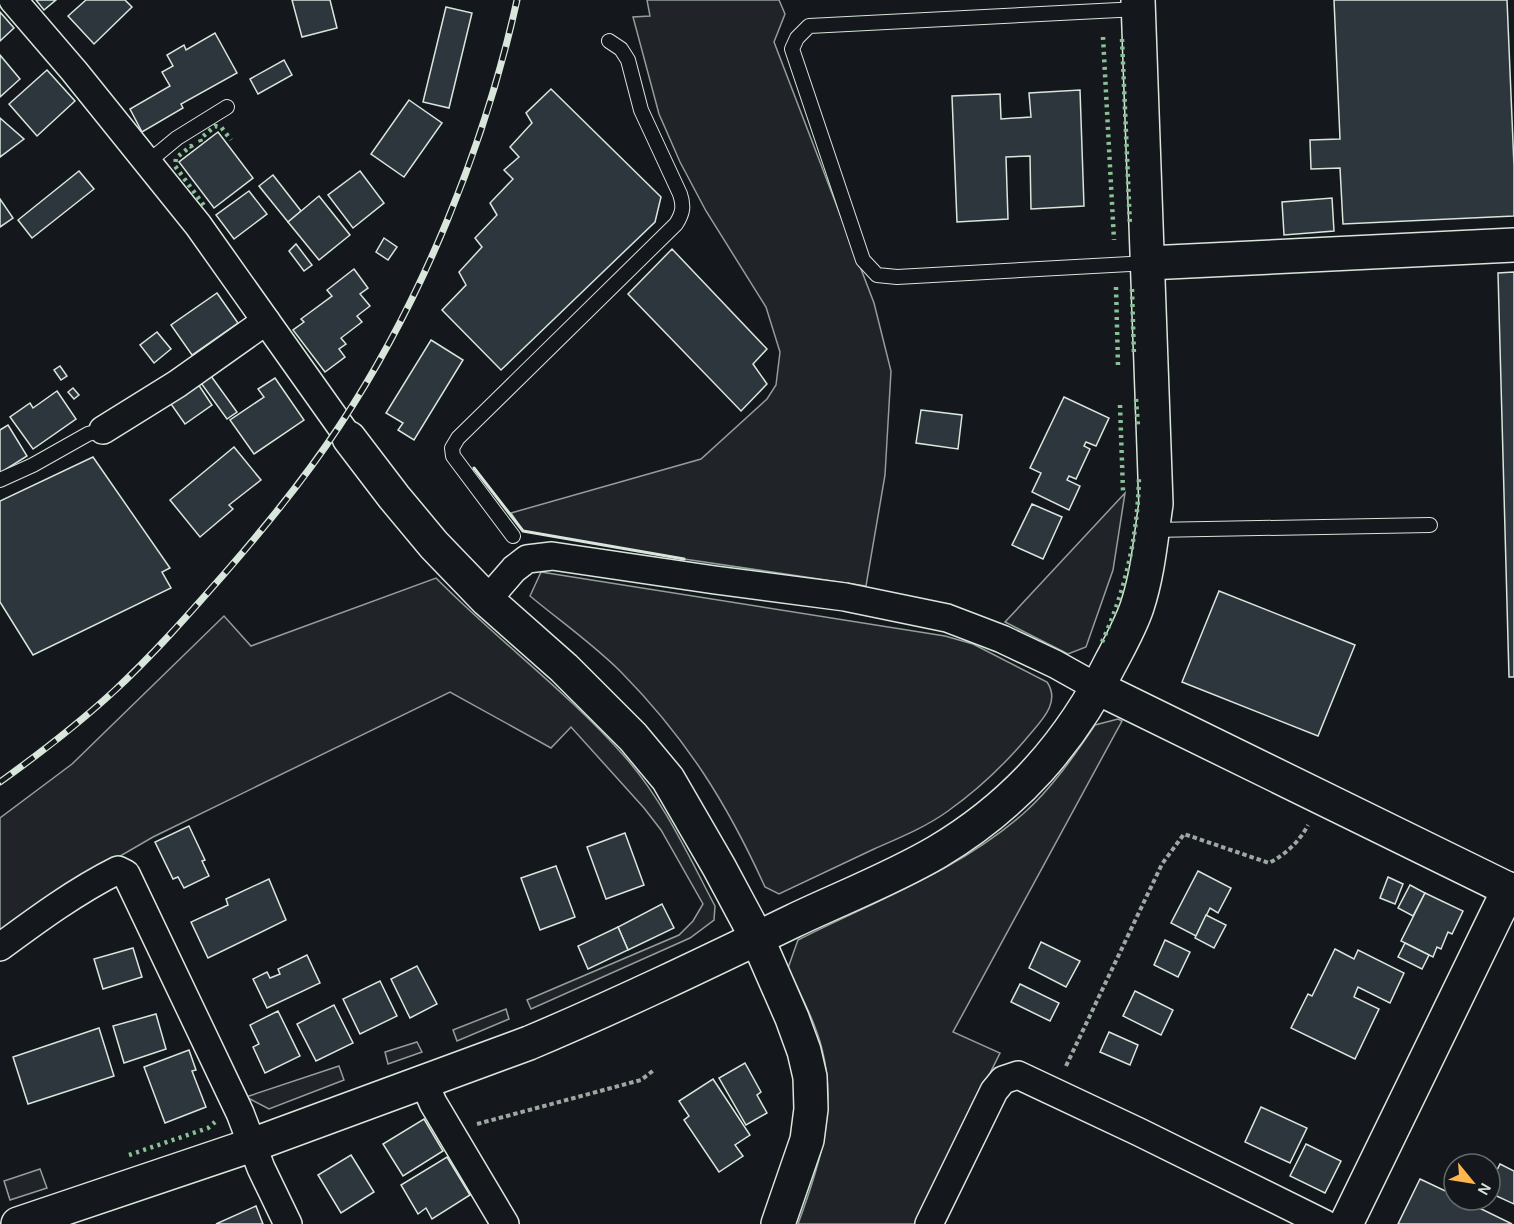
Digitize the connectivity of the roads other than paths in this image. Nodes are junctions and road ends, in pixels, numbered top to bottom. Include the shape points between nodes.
1 (13, 0) edge
2 (1138, 5) edge
3 (609, 41) dead end
4 (227, 107) dead end
5 (148, 162) junction
6 (1514, 245) edge
7 (1148, 263) junction
8 (266, 321) junction
9 (103, 430) joint
10 (349, 438) joint
11 (0, 480) edge
12 (1430, 525) dead end
13 (1153, 530) junction
14 (513, 536) dead end
15 (487, 600) junction
16 (1098, 688) junction
17 (1512, 891) edge
18 (757, 939) junction
19 (0, 947) edge
20 (424, 1082) junction
21 (252, 1145) junction
22 (496, 1221) edge
23 (18, 1224) edge
24 (288, 1224) edge
25 (778, 1224) edge
26 (929, 1224) edge
27 (1325, 1224) edge
28 (1346, 1224) edge

1 - 5 street
2 - 7 street
2 - 7 lane via 809,26 792,49 863,260 877,275
3 - 14 lane via 628,60 640,110 684,206 676,224 452,448 453,456
4 - 5 lane via 177,138
5 - 8 street
6 - 7 street
7 - 13 street via 1156,504
8 - 9 street
8 - 10 street
9 - 11 lane
10 - 15 street via 434,544
12 - 13 lane
13 - 16 street via 1137,608
15 - 16 street via 527,559 552,556 844,597 970,625
15 - 18 street via 603,705 668,778
16 - 17 street
16 - 18 street via 1055,751 978,824 914,865
17 - 28 street
18 - 20 street via 574,1024
18 - 25 street via 792,1018 810,1077 807,1140
19 - 21 street via 105,876 118,870 126,874
20 - 21 street
20 - 22 street
21 - 23 street
21 - 24 street
26 - 27 street via 994,1091 1004,1080 1018,1075

